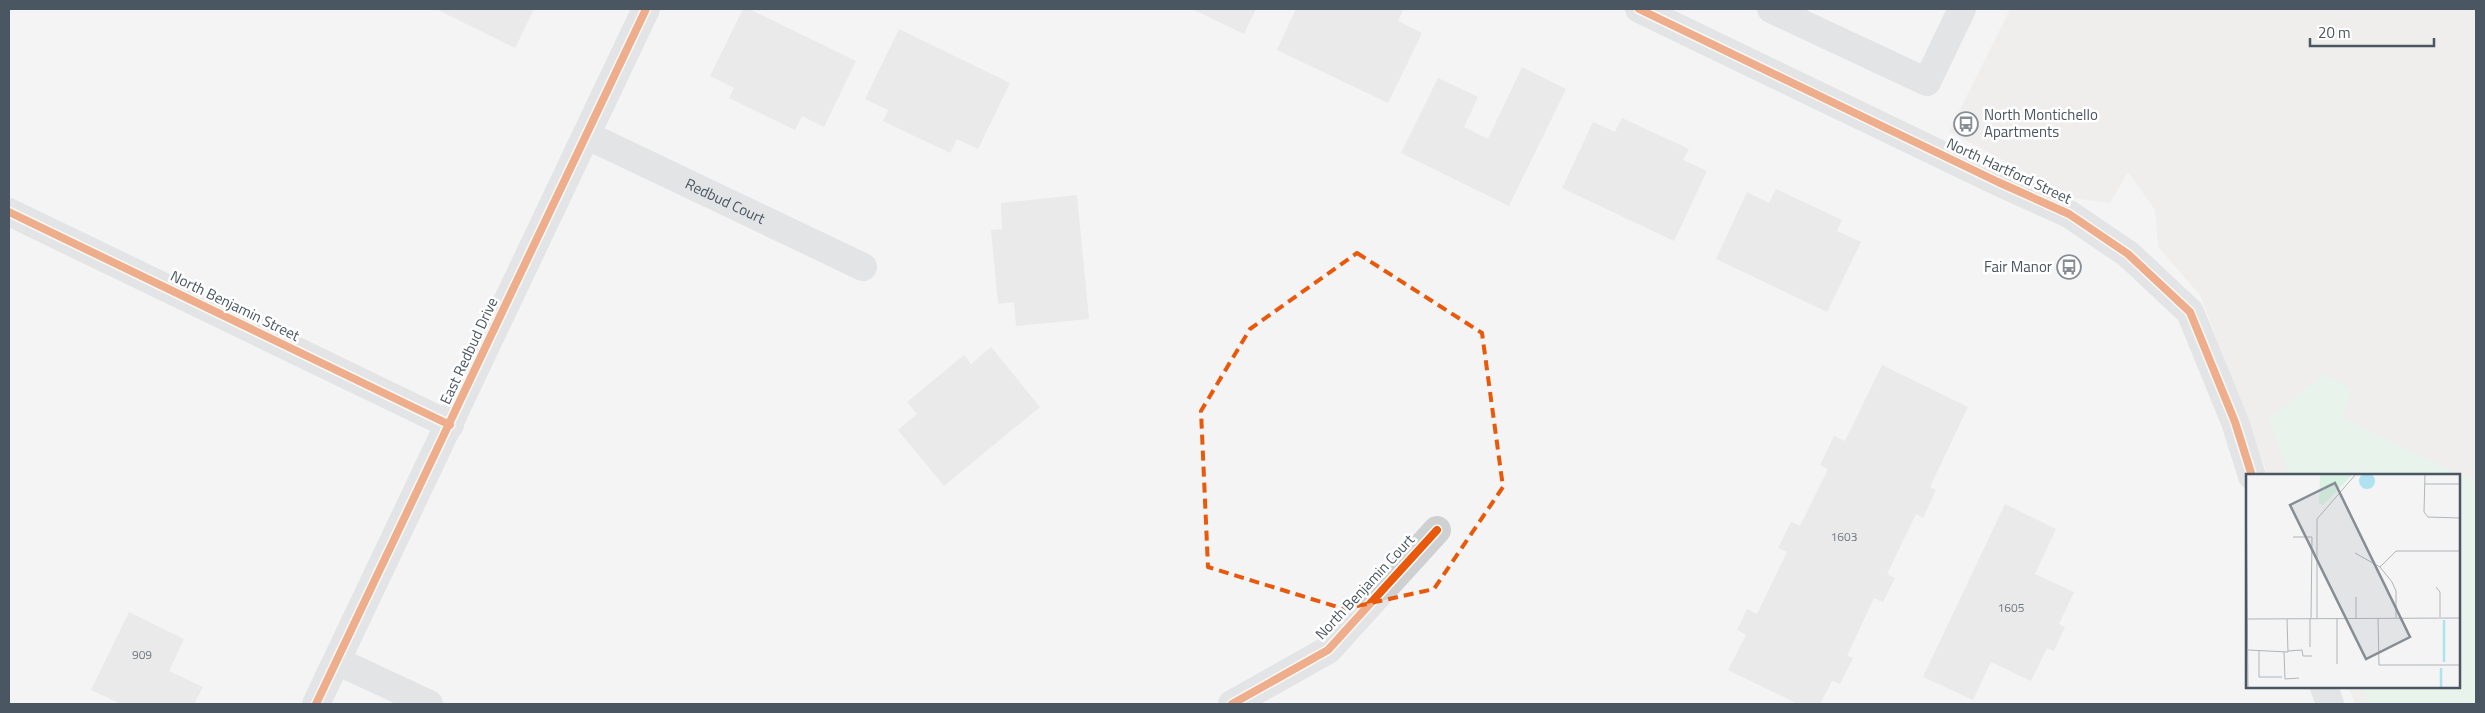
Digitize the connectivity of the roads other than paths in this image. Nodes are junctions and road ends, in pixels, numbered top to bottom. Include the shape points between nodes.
1 (646, 9) edge
2 (1639, 9) edge
3 (1771, 9) edge
4 (1962, 9) edge
5 (586, 135) junction
6 (9, 212) edge
7 (863, 267) dead end
8 (450, 425) junction
9 (2251, 474) edge
10 (1437, 530) dead end
11 (336, 661) junction
12 (2324, 688) edge
13 (316, 704) edge
14 (429, 704) edge
15 (1232, 704) edge
16 (2330, 704) edge

1 - 5 street, East Redbud Drive
2 - 9 street, North Hartford Street via 2069,214 2128,254 2190,312 2235,422
3 - 4 street via 1927,82
5 - 7 street, Redbud Court
5 - 8 street, East Redbud Drive
6 - 8 street, North Benjamin Street
8 - 11 street, East Redbud Drive
10 - 15 street, North Benjamin Court via 1328,650
11 - 13 street, East Redbud Drive
11 - 14 street
12 - 16 street

